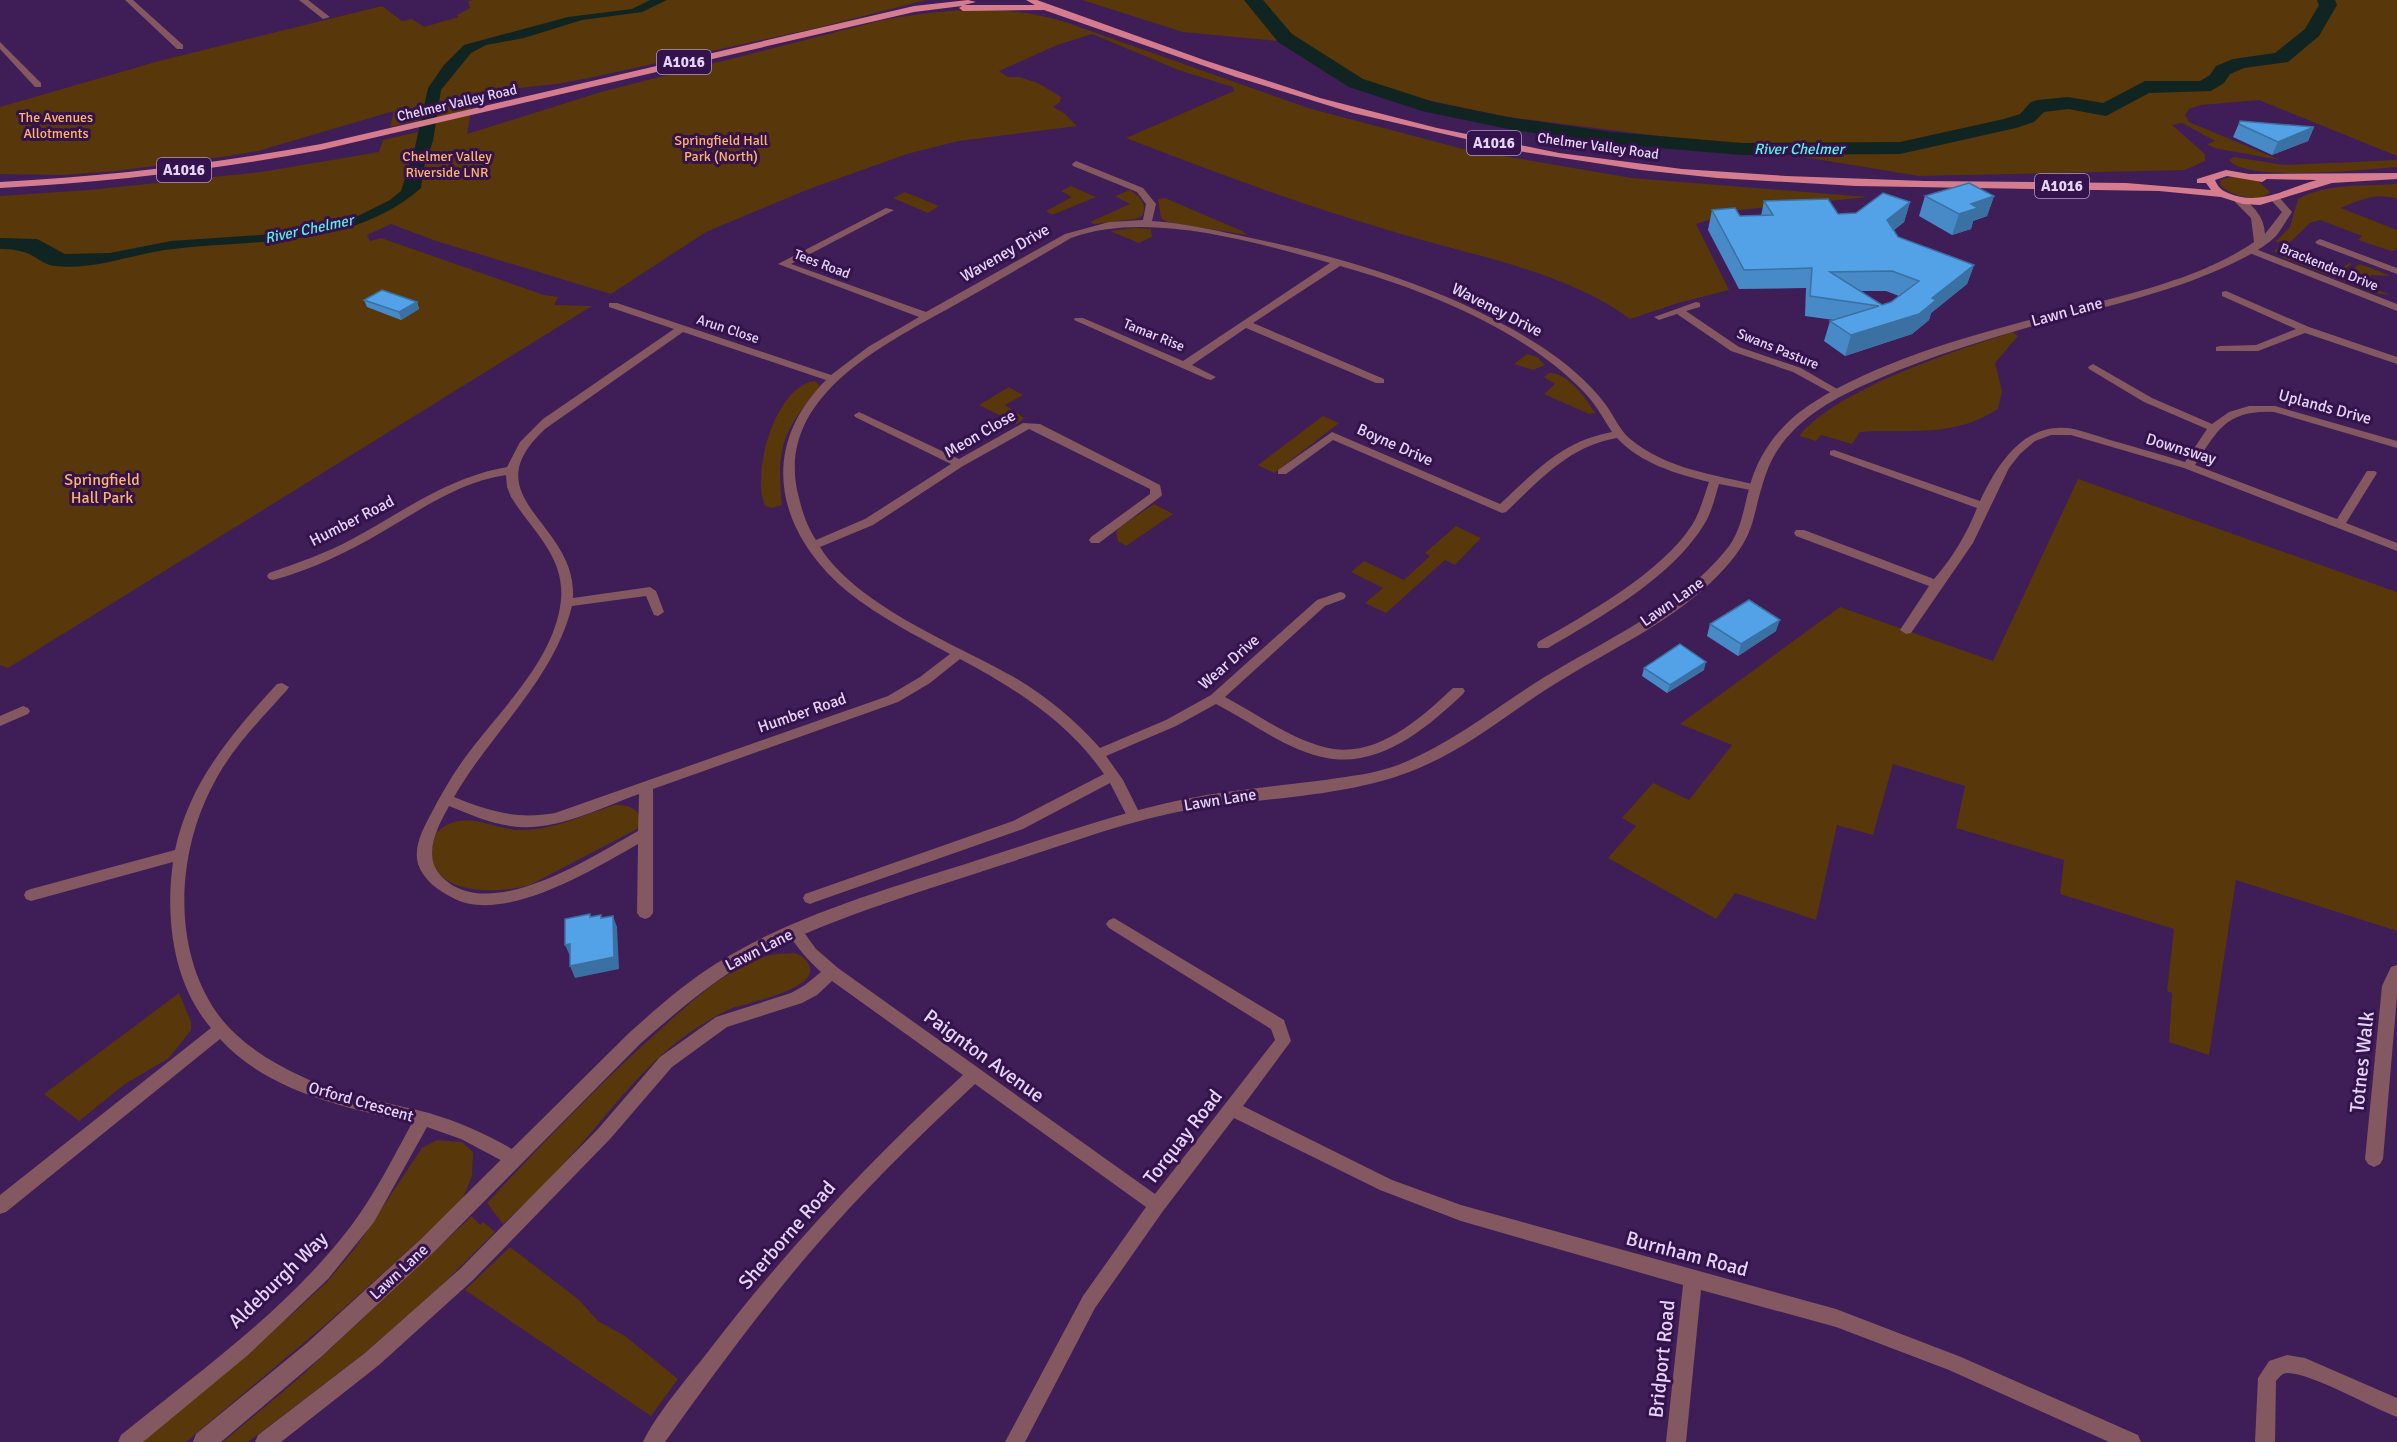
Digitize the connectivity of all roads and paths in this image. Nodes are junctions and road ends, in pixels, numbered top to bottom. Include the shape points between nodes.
1 (129, 0) edge
2 (303, 0) edge
3 (934, 0) edge
4 (960, 0) edge
5 (1030, 0) edge
6 (980, 1) edge
7 (1047, 8) junction
8 (914, 9) junction
9 (326, 17) dead end
10 (877, 17) junction
11 (0, 44) edge
12 (180, 48) dead end
13 (38, 85) dead end
14 (1076, 164) dead end
15 (2252, 176) junction
16 (2397, 176) edge
17 (2345, 178) junction
18 (2210, 179) junction
19 (0, 185) edge
20 (2165, 187) junction
21 (2225, 195) junction
22 (2276, 198) junction
23 (2238, 200) junction
24 (889, 210) dead end
25 (1147, 223) junction
26 (2320, 242) dead end
27 (2255, 247) junction
28 (1338, 263) junction
29 (2397, 271) edge
30 (2226, 294) dead end
31 (613, 305) dead end
32 (1696, 305) dead end
33 (2396, 307) edge
34 (1679, 311) junction
35 (927, 316) junction
36 (1659, 317) dead end
37 (1079, 320) dead end
38 (1246, 324) junction
39 (680, 329) junction
40 (2305, 330) junction
41 (2220, 349) dead end
42 (2397, 361) edge
43 (1184, 365) junction
44 (2092, 367) dead end
45 (1211, 377) dead end
46 (834, 379) junction
47 (1380, 381) dead end
48 (1839, 393) junction
49 (859, 415) dead end
50 (2213, 428) junction
51 (1619, 434) junction
52 (2397, 445) edge
53 (1834, 453) dead end
54 (959, 464) junction
55 (2188, 466) junction
56 (512, 470) junction
57 (1282, 472) dead end
58 (2371, 473) dead end
59 (1715, 480) junction
60 (1756, 488) junction
61 (1982, 506) junction
62 (2339, 525) junction
63 (1800, 533) dead end
64 (1095, 540) dead end
65 (812, 546) junction
66 (2397, 547) edge
67 (273, 576) dead end
68 (1937, 585) junction
69 (1340, 596) dead end
70 (567, 603) junction
71 (658, 612) dead end
72 (1906, 630) dead end
73 (1543, 645) dead end
74 (960, 653) junction
75 (282, 687) dead end
76 (1458, 691) dead end
77 (1216, 698) junction
78 (23, 711) dead end
79 (0, 721) edge
80 (1099, 754) junction
81 (1112, 776) junction
82 (646, 787) junction
83 (446, 799) junction
84 (1134, 816) junction
85 (646, 833) junction
86 (178, 855) junction
87 (31, 895) dead end
88 (810, 898) dead end
89 (645, 913) dead end
90 (1114, 924) dead end
91 (795, 931) junction
92 (2397, 971) edge
93 (832, 972) junction
94 (220, 1030) junction
95 (974, 1075) junction
96 (1232, 1109) junction
97 (422, 1120) junction
98 (514, 1159) junction
99 (2374, 1159) dead end
100 (1156, 1205) junction
101 (0, 1206) edge
102 (1693, 1280) junction
103 (2397, 1408) edge
104 (128, 1442) edge
105 (204, 1442) edge
106 (265, 1442) edge
107 (653, 1442) edge
108 (1015, 1442) edge
109 (1676, 1442) edge
110 (2131, 1442) edge
111 (2265, 1442) edge

1 - 12 street
2 - 9 street
3 - 8 main road, Chelmer Valley Road / A1016
4 - 6 main road
5 - 7 main road, Chelmer Valley Road / A1016
6 - 7 main road, Chelmer Valley Road / A1016
6 - 8 main road, Chelmer Valley Road / A1016
7 - 10 main road, A1016 via 955,8
7 - 20 main road, Chelmer Valley Road / A1016 via 1354,110 1541,152 1679,171 1805,180
8 - 10 main road, Chelmer Valley Road / A1016
10 - 19 main road, Chelmer Valley Road / A1016 via 366,138 254,160 150,174
11 - 13 street
14 - 25 street via 1140,190 1151,204
15 - 17 main road, A1016
15 - 18 main road, A1016 via 2226,173
15 - 22 main road, A1016 via 2273,185 2279,193
16 - 17 main road, A1016
17 - 22 main road, A1016 via 2314,183
18 - 20 main road, Chelmer Valley Road / A1016
18 - 21 main road, A1016 via 2213,188
20 - 21 main road, Chelmer Valley Road / A1016
21 - 23 main road, A1016
22 - 23 main road, A1016 via 2259,202
22 - 27 street, Lawn Lane via 2286,212 2283,223
23 - 27 street via 2254,213 2260,224
24 - 35 street, Tees Road via 783,264
25 - 28 street, Waveney Drive via 1260,242
25 - 35 street, Waveney Drive via 1098,227 1068,236
26 - 29 street
27 - 33 street, Brackenden Drive
27 - 48 street, Lawn Lane via 2176,283 2008,329
28 - 38 street, Tamar Rise
28 - 51 street, Waveney Drive via 1439,298 1527,342 1585,387
30 - 40 street
31 - 39 street, Arun Close
32 - 34 street
34 - 36 street
34 - 48 street, Swans Pasture via 1735,350 1797,370
35 - 46 street, Waveney Drive via 871,350
37 - 43 street, Tamar Rise
38 - 43 street, Tamar Rise
38 - 47 street
39 - 46 street, Arun Close
39 - 56 street via 549,420 526,442
40 - 41 street via 2258,348
40 - 42 street
43 - 45 street
44 - 50 street via 2148,400
46 - 65 street, Waveney Drive via 805,413 789,451 792,508
48 - 60 street, Lawn Lane via 1809,410 1786,430 1764,460
49 - 54 street
50 - 52 street, Uplands Drive via 2244,410 2275,409
50 - 55 street, Uplands Drive
51 - 57 street, Boyne Drive via 1592,438 1569,448 1503,509 1332,435
51 - 59 street, Waveney Drive via 1636,450 1661,463
53 - 61 street
54 - 64 street, Meon Close via 1027,425 1156,487 1156,495
54 - 65 street, Meon Close via 869,522
55 - 61 street, Downsway via 2072,432 2053,432 2018,449 2006,462
55 - 62 street, Downsway
56 - 67 street, Humber Road via 455,484 358,541
56 - 70 street via 514,494 545,530 561,559
58 - 62 street
59 - 60 street, Waveney Drive
59 - 73 street, Lawn Lane via 1700,523 1676,552 1618,598
60 - 84 street, Lawn Lane via 1741,540 1712,574 1672,605 1459,743 1404,770 1376,778 1191,804
61 - 68 street, Downsway via 1968,542
62 - 66 street, Downsway
63 - 68 street
65 - 74 street, Waveney Drive via 866,599
68 - 72 street, Downsway
69 - 77 street, Wear Drive via 1321,603
70 - 71 street via 650,591
70 - 83 street via 537,670 469,759
74 - 80 street, Waveney Drive via 1044,704
74 - 82 street, Humber Road via 926,680 893,699
75 - 86 street, Orford Crescent via 240,734 208,781
76 - 77 street via 1409,733 1375,747 1340,755 1313,748
77 - 80 street, Wear Drive via 1171,723
78 - 79 street
80 - 81 street, Waveney Drive
81 - 84 street, Waveney Drive
81 - 88 street via 1018,825
82 - 83 street, Humber Road via 571,814 530,823 507,822
82 - 85 street
83 - 85 street via 426,836 424,865 438,883 462,896 495,898 531,892
84 - 91 street, Lawn Lane via 888,896
85 - 89 street
86 - 87 street
86 - 94 street, Orford Crescent via 177,893 184,960 198,998
90 - 96 street, Torquay Road via 1278,1025 1283,1041
91 - 93 street, Paignton Avenue
91 - 98 street, Lawn Lane via 720,970 668,1009
92 - 99 street, Totnes Walk via 2390,986
93 - 95 street, Paignton Avenue
93 - 106 street via 796,998 722,1022 681,1049 547,1195 467,1275 380,1352
94 - 97 street, Orford Crescent via 267,1067 297,1083 330,1096
94 - 101 street
95 - 100 street, Paignton Avenue
95 - 107 street, Sherborne Road via 893,1150 784,1269
96 - 100 street, Torquay Road
96 - 102 street, Burnham Road via 1319,1154 1461,1213
97 - 98 street, Orford Crescent via 487,1142
97 - 104 street, Aldeburgh Way via 377,1203 347,1244 280,1313
98 - 105 street, Lawn Lane via 314,1350
100 - 108 street, Torquay Road via 1089,1302
102 - 109 street, Bridport Road
102 - 110 street, Burnham Road via 1836,1318 1953,1363
103 - 111 street via 2305,1367 2287,1364 2276,1367 2267,1378

